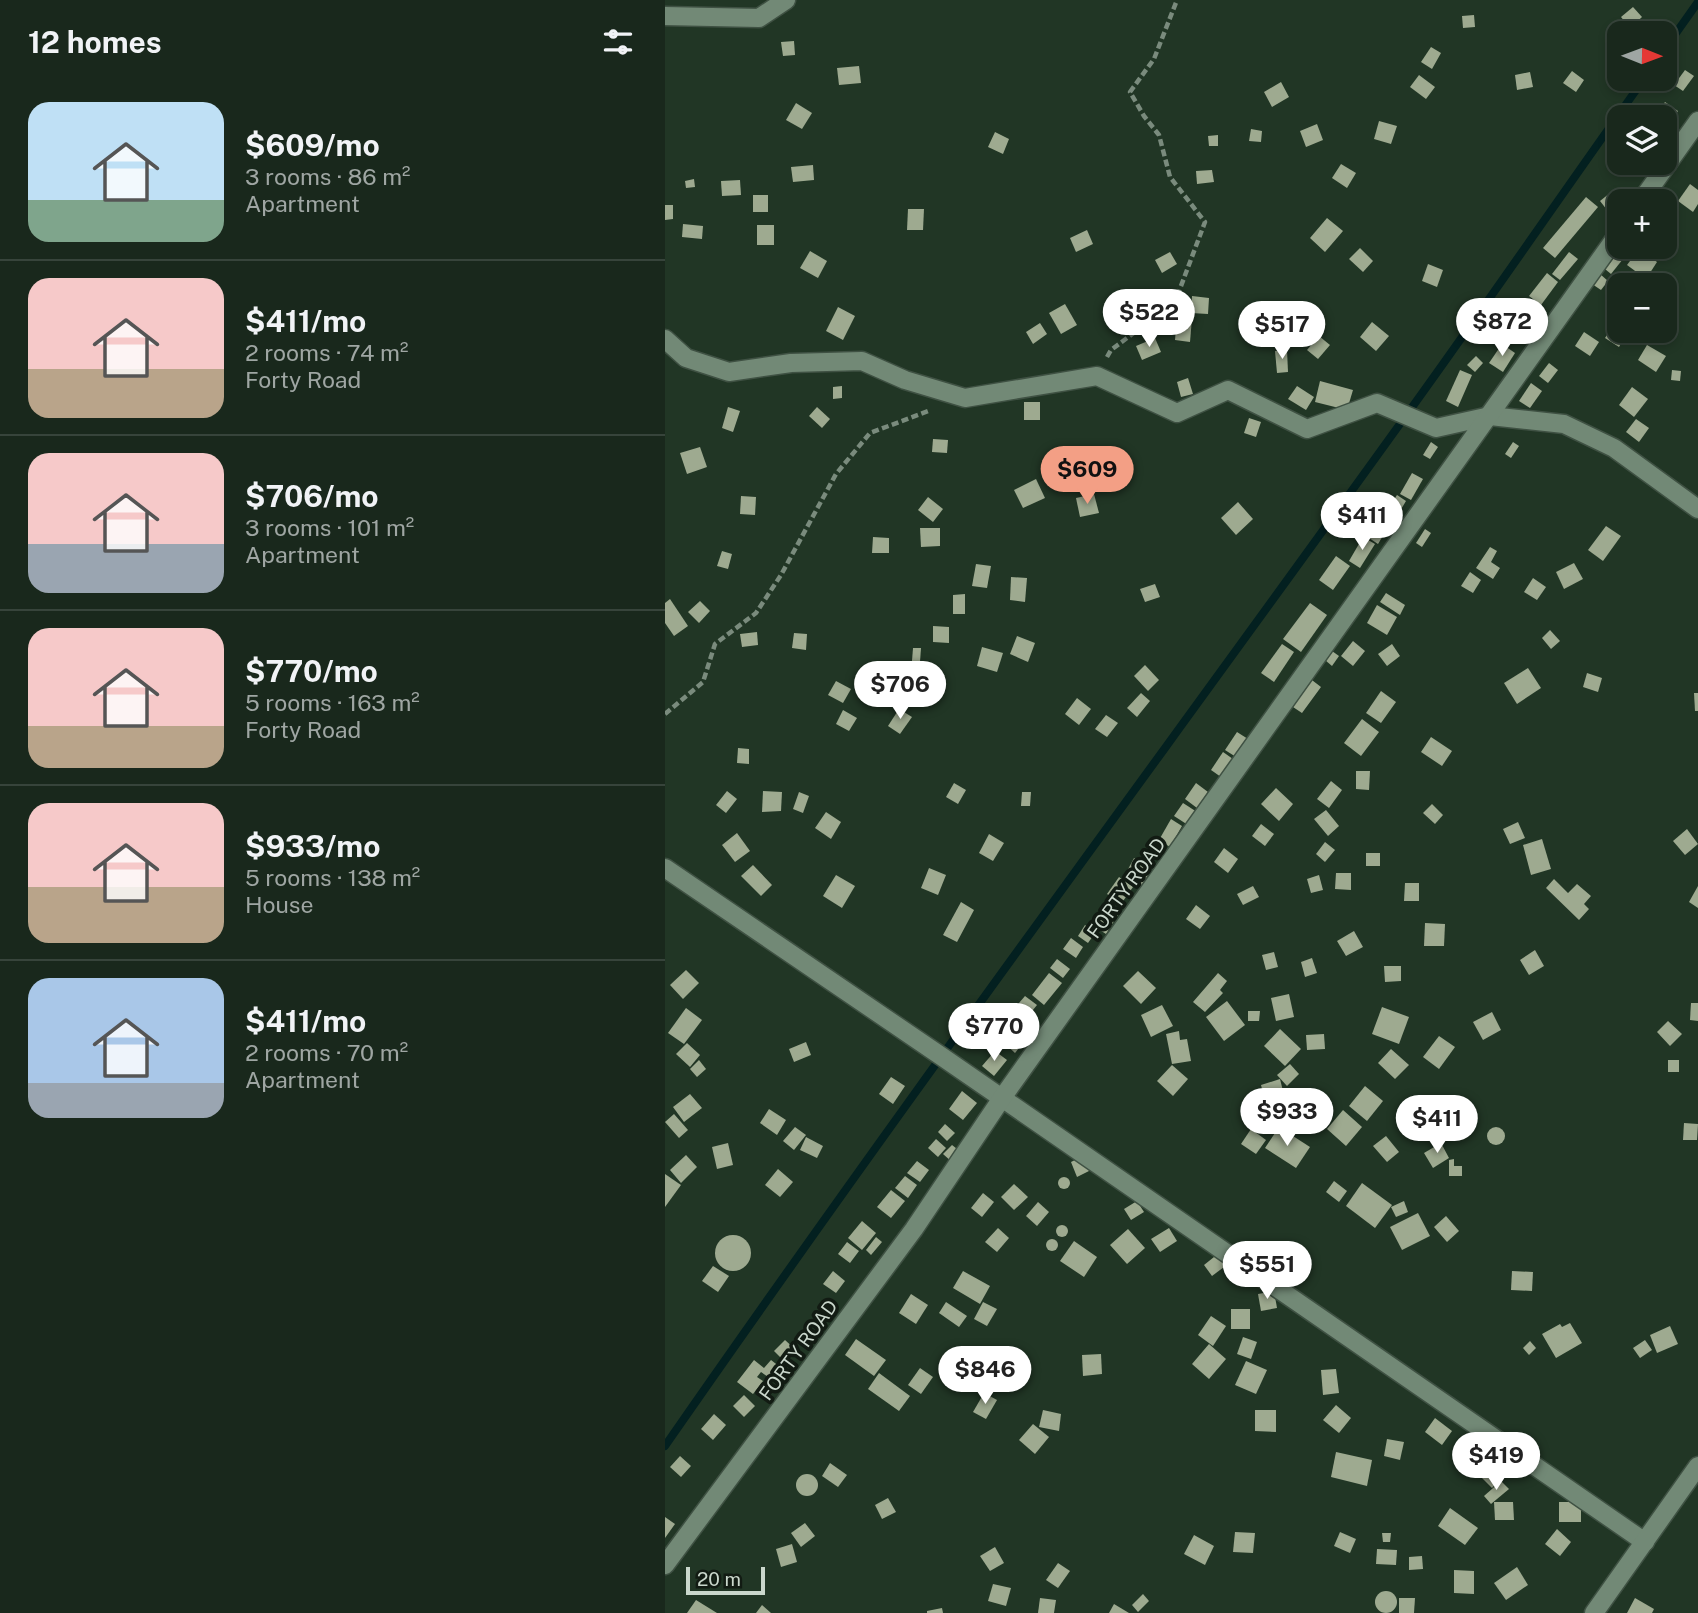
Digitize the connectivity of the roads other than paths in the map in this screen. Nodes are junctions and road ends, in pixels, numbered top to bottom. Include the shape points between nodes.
1 (674, 0) edge
2 (786, 0) edge
3 (665, 15) edge
4 (1698, 121) edge
5 (1650, 189) edge
6 (1607, 250) edge
7 (665, 339) edge
8 (1490, 416) junction
9 (1698, 509) edge
10 (665, 868) edge
11 (1002, 1098) junction
12 (1698, 1466) edge
13 (1645, 1542) junction
14 (665, 1566) edge
15 (1594, 1613) edge

1 - 3 street
2 - 3 street via 759,18
4 - 5 street
6 - 8 street, FORTY ROAD
7 - 8 street via 686,358 729,372 791,363 862,361 965,398 1097,376 1177,413 1228,390 1307,429 1377,402 1436,428
8 - 9 street via 1564,424 1614,448
8 - 11 street, FORTY ROAD
10 - 11 street
11 - 13 street
11 - 14 street, FORTY ROAD via 914,1229
12 - 13 street
13 - 15 street

